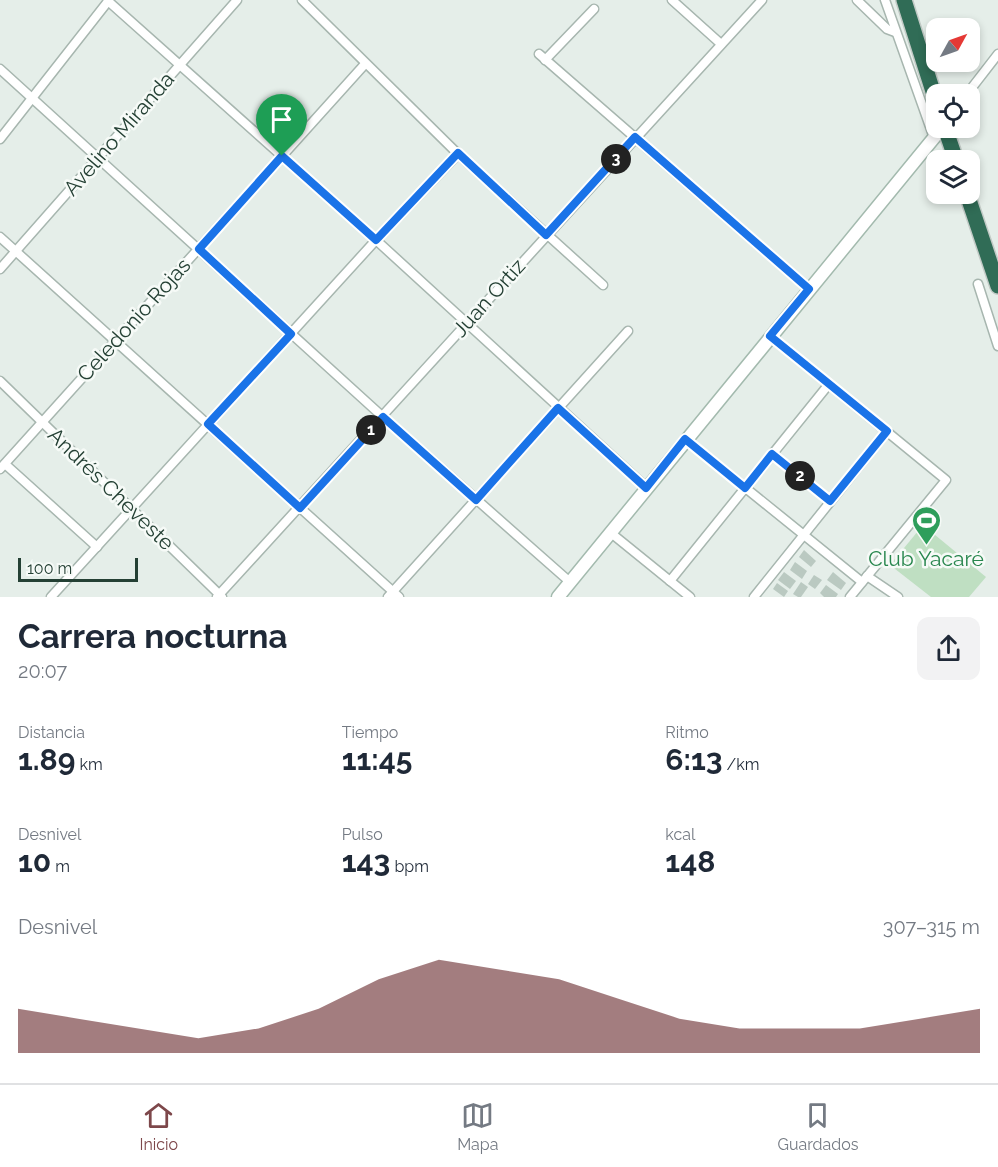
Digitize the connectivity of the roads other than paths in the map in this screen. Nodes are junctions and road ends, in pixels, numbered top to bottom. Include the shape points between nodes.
1 (108, 0) edge
2 (237, 0) edge
3 (302, 0) edge
4 (672, 0) edge
5 (762, 0) edge
6 (857, 0) edge
7 (885, 0) edge
8 (903, 0) edge
9 (594, 9) dead end
10 (895, 32) junction
11 (721, 44) junction
12 (998, 54) edge
13 (181, 64) junction
14 (365, 64) junction
15 (0, 69) edge
16 (930, 84) edge
17 (975, 84) edge
18 (32, 98) junction
19 (926, 100) edge
20 (635, 137) junction
21 (934, 138) edge
22 (0, 139) edge
23 (458, 153) junction
24 (282, 156) junction
25 (99, 157) junction
26 (970, 204) edge
27 (546, 235) junction
28 (0, 237) edge
29 (376, 240) junction
30 (199, 249) junction
31 (15, 252) junction
32 (0, 269) edge
33 (978, 284) dead end
34 (603, 285) dead end
35 (998, 286) edge
36 (809, 289) junction
37 (468, 323) junction
38 (628, 331) dead end
39 (291, 334) junction
40 (770, 336) junction
41 (115, 341) junction
42 (998, 346) edge
43 (0, 381) edge
44 (829, 384) junction
45 (558, 408) junction
46 (383, 417) junction
47 (42, 423) junction
48 (208, 424) junction
49 (887, 431) junction
50 (685, 439) junction
51 (772, 454) junction
52 (2, 466) edge
53 (646, 488) junction
54 (745, 488) junction
55 (476, 500) junction
56 (830, 501) junction
57 (300, 508) junction
58 (131, 509) junction
59 (611, 533) junction
60 (803, 535) junction
61 (98, 547) junction
62 (864, 579) junction
63 (670, 581) junction
64 (570, 582) junction
65 (393, 595) edge
66 (220, 596) edge
67 (563, 596) edge
68 (51, 597) edge
69 (690, 597) edge
70 (754, 597) edge
71 (850, 597) edge
72 (898, 597) edge

1 - 13 street
1 - 18 street
2 - 13 street, Avelino Miranda
3 - 14 street
4 - 11 street
5 - 11 street, Juan Ortiz
6 - 10 street
7 - 10 street
8 - 16 highway
9 - 20 street via 542,57
10 - 19 street
11 - 20 street, Juan Ortiz
12 - 17 street
13 - 24 street
13 - 25 street, Avelino Miranda
14 - 23 street
14 - 24 street, Celedonio Rojas
15 - 18 street
18 - 22 street
18 - 25 street
20 - 27 street, Juan Ortiz
20 - 36 street
21 - 36 street
23 - 27 street
23 - 29 street
24 - 29 street
24 - 30 street, Celedonio Rojas
25 - 30 street
25 - 31 street, Avelino Miranda
26 - 35 highway
27 - 34 street
27 - 37 street, Juan Ortiz
28 - 31 street
29 - 37 street
29 - 39 street
30 - 39 street
30 - 41 street, Celedonio Rojas
31 - 32 street, Avelino Miranda
31 - 41 street
33 - 42 street
36 - 40 street
37 - 45 street
37 - 46 street, Juan Ortiz
38 - 45 street
39 - 46 street
39 - 48 street
40 - 44 street
40 - 50 street
41 - 47 street, Celedonio Rojas
41 - 48 street
43 - 47 street, Andrés Cheveste
44 - 49 street
44 - 51 street
45 - 53 street
45 - 55 street
46 - 55 street
46 - 57 street, Juan Ortiz
47 - 52 street, Celedonio Rojas
47 - 58 street, Andrés Cheveste
48 - 57 street
48 - 58 street
49 - 56 street
49 - 62 street via 946,480
50 - 53 street
50 - 54 street
51 - 54 street
51 - 56 street
52 - 61 street
53 - 59 street
54 - 60 street
54 - 63 street
55 - 64 street
55 - 65 street
56 - 60 street
57 - 65 street
57 - 66 street, Juan Ortiz
58 - 61 street
58 - 66 street, Andrés Cheveste
59 - 63 street
59 - 64 street
60 - 62 street
60 - 70 street
61 - 68 street
62 - 71 street
62 - 72 street
63 - 69 street
64 - 67 street

